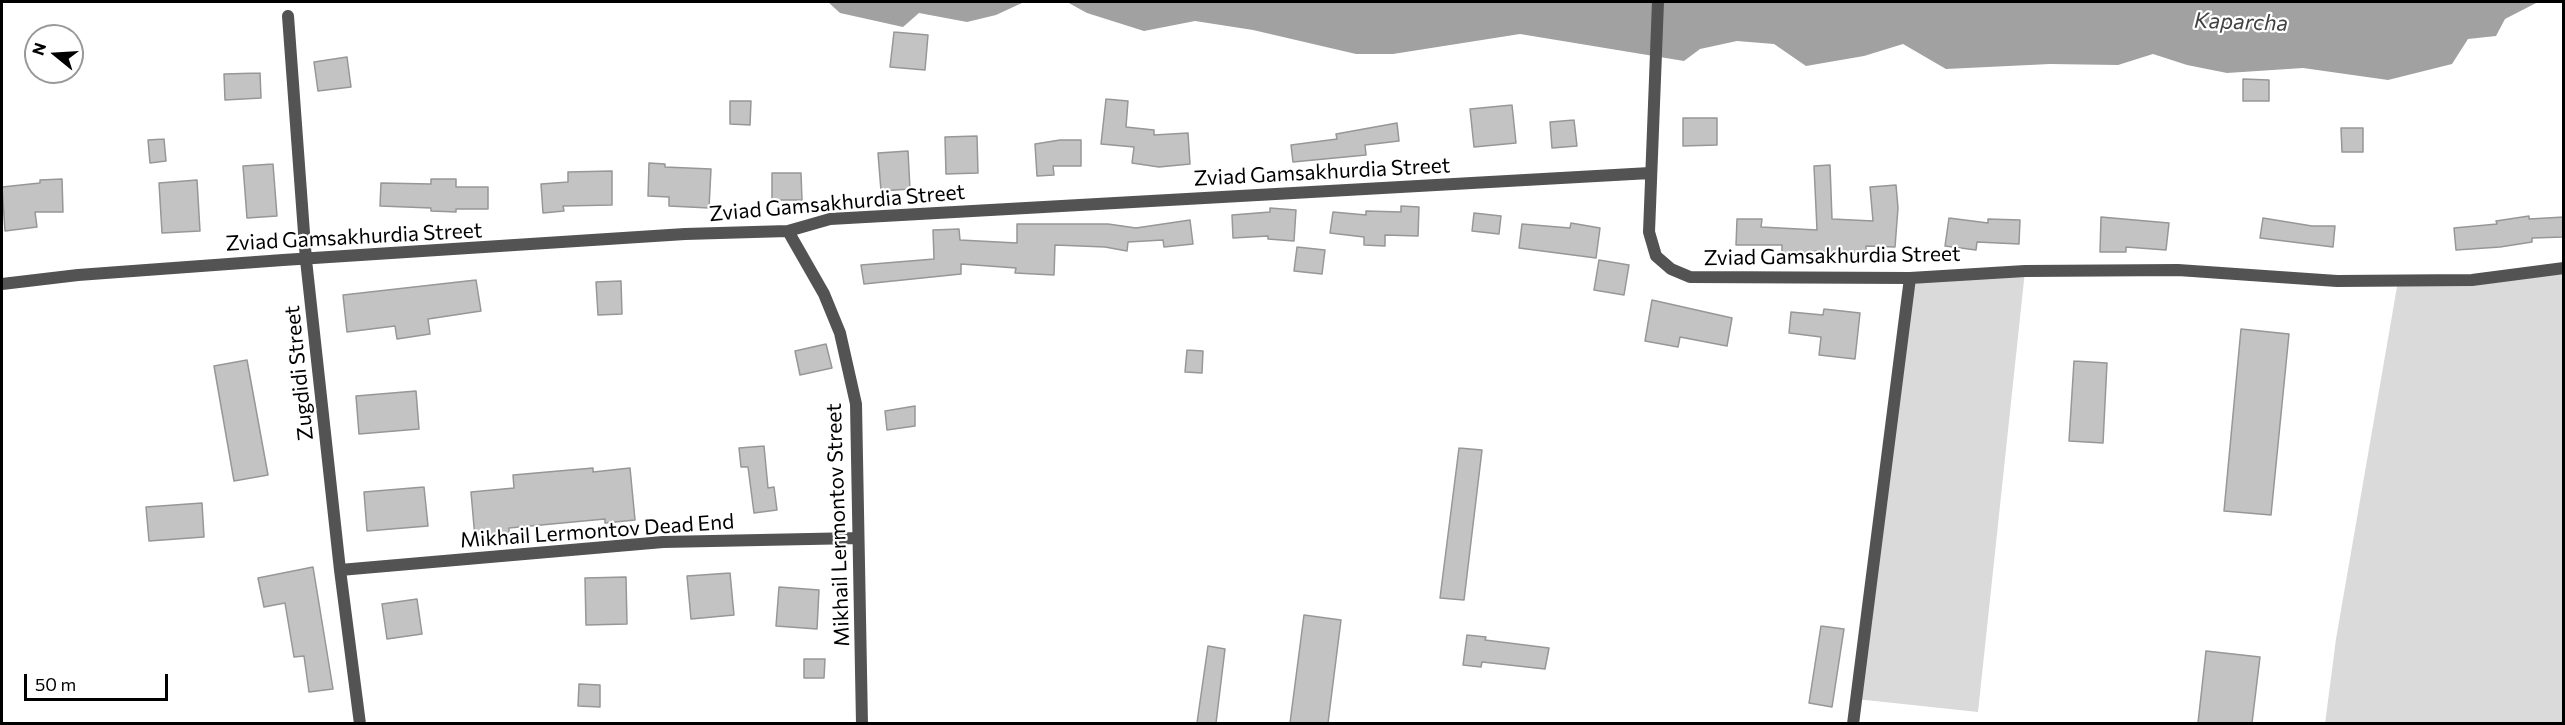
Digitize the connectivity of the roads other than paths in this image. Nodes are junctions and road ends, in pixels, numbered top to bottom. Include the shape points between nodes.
1 (1658, 2) edge
2 (288, 16) dead end
3 (1650, 173) junction
4 (788, 231) junction
5 (306, 260) junction
6 (2564, 268) edge
7 (1910, 278) junction
8 (2, 284) edge
9 (858, 538) junction
10 (340, 570) junction
11 (360, 723) edge
12 (862, 723) edge
13 (1853, 723) edge

1 - 3 street
2 - 5 street, Zugdidi Street
3 - 4 street, Zviad Gamsakhurdia Street via 830,219
3 - 7 street, Zviad Gamsakhurdia Street via 1649,232 1656,256 1671,269 1690,277
4 - 5 street, Zviad Gamsakhurdia Street via 685,234
4 - 9 street, Mikhail Lermontov Street via 824,294 840,333 856,404
5 - 8 street, Zviad Gamsakhurdia Street
5 - 10 street, Zugdidi Street
6 - 7 street, Zviad Gamsakhurdia Street via 2472,280 2337,281 2178,270 2025,271
7 - 13 street
9 - 10 street, Mikhail Lermontov Dead End via 663,542
9 - 12 street, Mikhail Lermontov Street
10 - 11 street, Zugdidi Street

